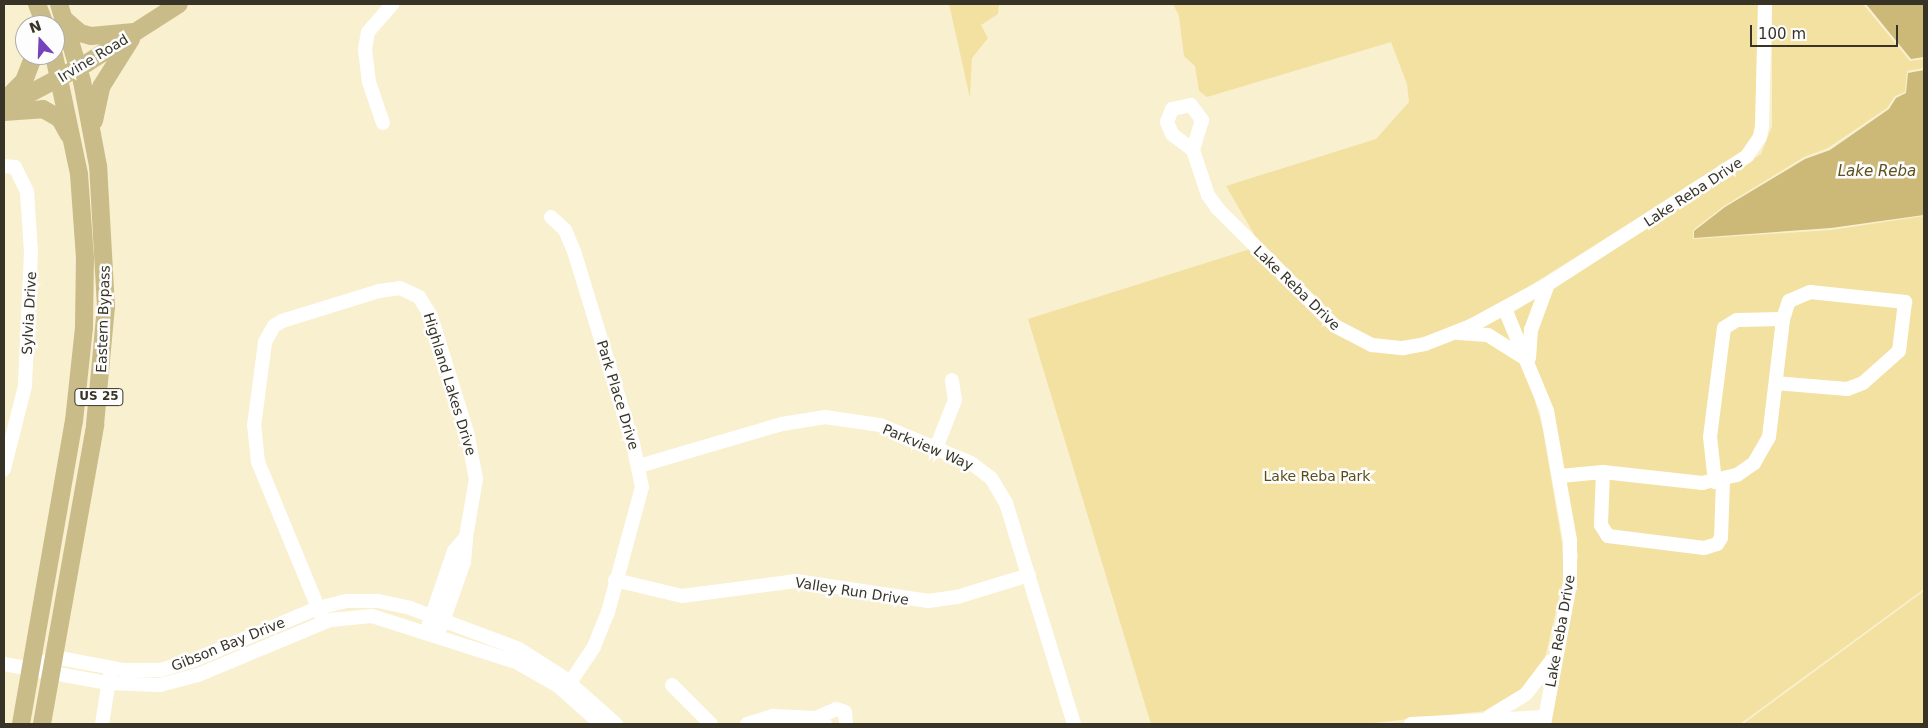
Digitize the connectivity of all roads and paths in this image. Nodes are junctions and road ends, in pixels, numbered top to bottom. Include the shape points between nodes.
1 (179, 4) edge
2 (392, 4) edge
3 (1765, 4) edge
4 (61, 11) edge
5 (137, 32) junction
6 (30, 65) edge
7 (56, 65) edge
8 (78, 68) junction
9 (60, 79) junction
10 (4, 101) edge
11 (4, 107) edge
12 (4, 112) edge
13 (383, 124) dead end
14 (93, 139) junction
15 (75, 150) junction
16 (1193, 150) dead end
17 (4, 166) edge
18 (551, 217) dead end
19 (1548, 284) junction
20 (1505, 309) junction
21 (1783, 320) junction
22 (1455, 333) junction
23 (1529, 361) junction
24 (952, 380) dead end
25 (1776, 383) junction
26 (9, 425) edge
27 (936, 448) junction
28 (639, 466) junction
29 (4, 469) edge
30 (1603, 472) junction
31 (1560, 476) junction
32 (1719, 481) junction
33 (1029, 576) junction
34 (616, 580) junction
35 (318, 608) junction
36 (438, 618) junction
37 (324, 622) junction
38 (432, 632) junction
39 (1556, 652) junction
40 (4, 664) edge
41 (52, 665) junction
42 (110, 668) junction
43 (30, 669) junction
44 (108, 683) junction
45 (564, 684) junction
46 (672, 685) dead end
47 (1477, 720) junction
48 (821, 721) edge
49 (1545, 721) edge
50 (21, 724) edge
51 (42, 724) edge
52 (102, 724) edge
53 (601, 724) edge
54 (616, 724) edge
55 (711, 724) edge
56 (747, 724) edge
57 (846, 724) edge
58 (1074, 724) edge
59 (1411, 724) edge

1 - 5 main road, Irvine Road
2 - 13 street via 368,32 365,49 369,82
3 - 19 street, Lake Reba Drive via 1762,126 1755,148 1713,180
4 - 5 main road via 80,33 91,36
4 - 8 main road, Eastern Bypass / US 25
5 - 8 main road, Irvine Road
5 - 14 main road via 100,87
6 - 10 main road via 24,81
7 - 9 main road, Eastern Bypass / US 25
8 - 9 main road, Irvine Road
8 - 14 main road, Eastern Bypass / US 25
9 - 11 main road, Irvine Road
9 - 15 main road, Eastern Bypass / US 25
12 - 15 main road via 34,108 52,113 66,129
14 - 41 main road, Eastern Bypass / US 25 via 105,241 104,345 95,425
15 - 43 main road, Eastern Bypass / US 25 via 86,258 83,350
16 - 22 street, Lake Reba Drive via 1208,195 1223,215 1343,332 1372,345 1392,348 1424,344
17 - 26 street, Sylvia Drive via 15,167 27,192 31,252 25,386
18 - 28 street, Park Place Drive via 570,240
19 - 20 street, Lake Reba Drive
19 - 23 street via 1531,330
20 - 22 street, Lake Reba Drive
20 - 23 street, Lake Reba Drive
21 - 25 street
21 - 25 street via 1788,301 1810,292 1905,302 1899,351 1863,383 1846,389
21 - 32 street via 1737,320 1724,328 1710,437
22 - 23 street via 1488,335
23 - 31 street, Lake Reba Drive via 1547,412
24 - 27 street via 954,400
25 - 32 street via 1765,448 1746,470
26 - 29 street, Sylvia Drive
27 - 28 street, Parkview Way via 880,426 825,417 782,424
27 - 33 street, Parkview Way via 982,470 999,489
28 - 34 street, Park Place Drive via 640,501
30 - 31 street
30 - 32 street
30 - 32 street via 1601,525 1608,536 1704,548 1717,544 1720,538
31 - 39 street, Lake Reba Drive via 1571,568
33 - 34 street, Valley Run Drive via 957,598 928,602 796,581 682,596
33 - 58 street, Parkview Way
34 - 45 street, Park Place Drive via 594,647
35 - 36 street, Gibson Bay Drive via 346,601 378,601
35 - 36 street, Highland Lakes Drive via 258,462 254,441 265,342 274,326 282,321 390,289 410,291 419,297 431,316 473,456 475,491 466,537 454,551
35 - 37 street, Highland Lakes Drive
35 - 42 street, Gibson Bay Drive via 174,667 146,671
36 - 38 street, Highland Lakes Drive
36 - 45 street, Gibson Bay Drive via 502,641
37 - 38 street, Gibson Bay Drive via 372,616
37 - 44 street, Gibson Bay Drive via 175,682 144,686
38 - 45 street, Gibson Bay Drive via 516,662
39 - 47 street via 1526,694 1506,709
39 - 49 street, Lake Reba Drive
40 - 43 street
41 - 42 street, Gibson Bay Drive
41 - 43 street, Gibson Bay Drive
41 - 44 street, Gibson Bay Drive
41 - 51 main road, Eastern Bypass / US 25
42 - 44 street
43 - 50 main road, Eastern Bypass / US 25
44 - 52 street
45 - 53 street, Gibson Bay Drive
45 - 54 street, Gibson Bay Drive
46 - 55 street
47 - 49 street
47 - 59 street
48 - 56 street via 774,716
48 - 57 street via 841,709 847,717

